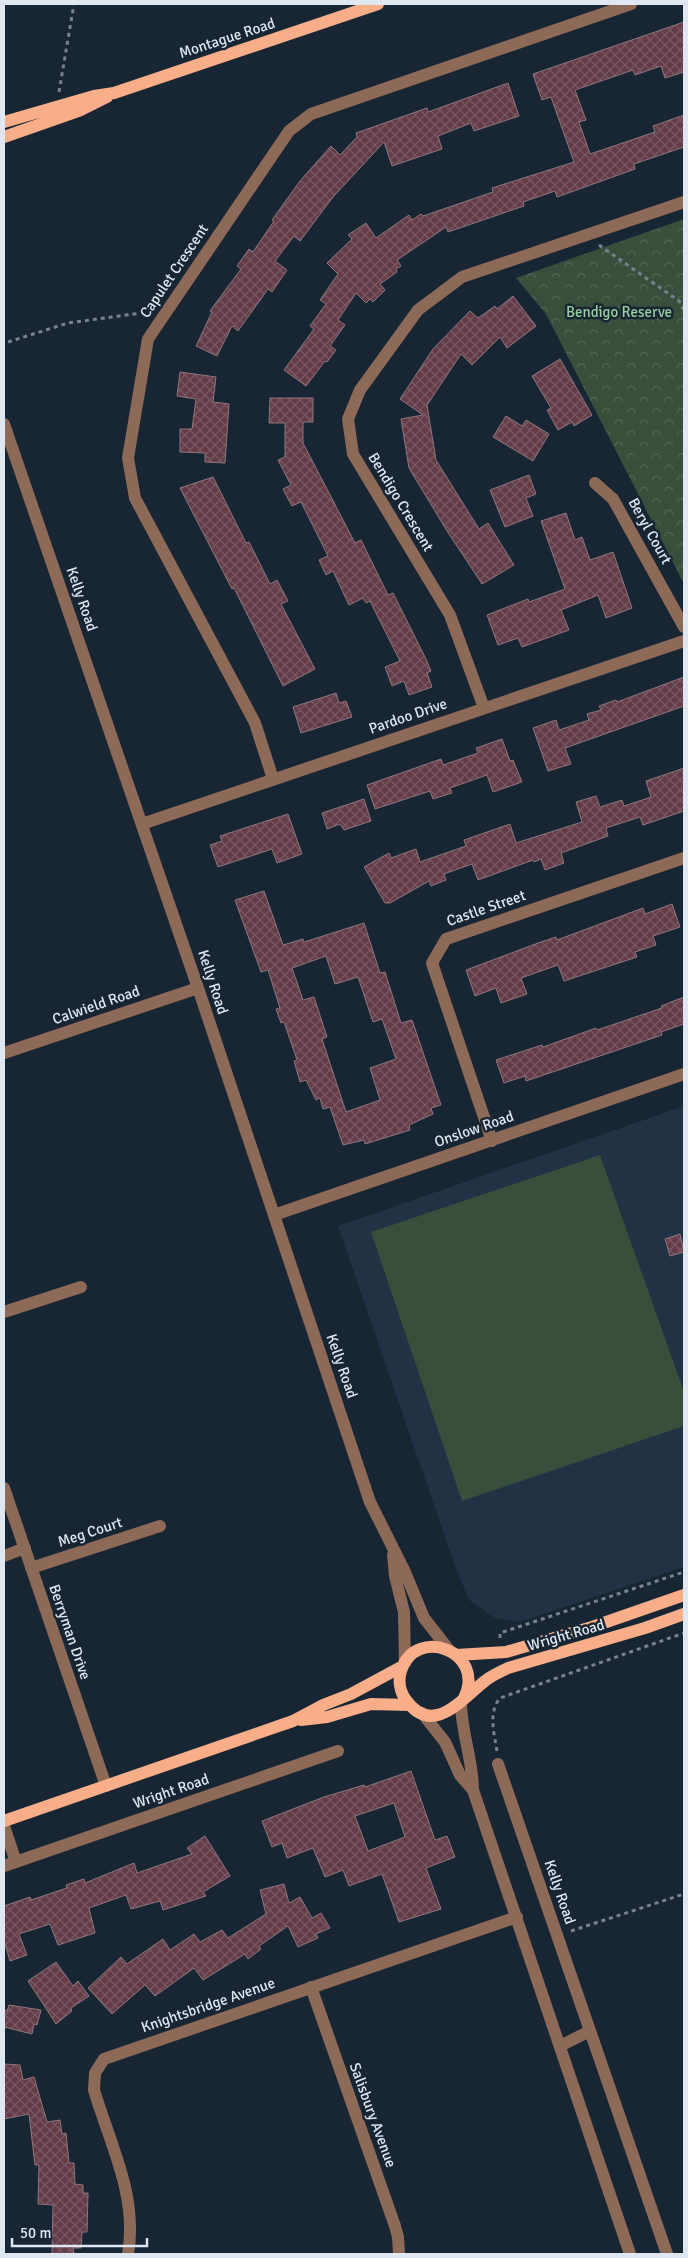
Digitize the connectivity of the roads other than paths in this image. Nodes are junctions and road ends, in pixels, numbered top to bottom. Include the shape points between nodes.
1 (378, 4) edge
2 (631, 4) edge
3 (114, 93) junction
4 (4, 122) edge
5 (4, 137) edge
6 (684, 202) edge
7 (4, 424) edge
8 (595, 483) dead end
9 (684, 627) edge
10 (684, 641) edge
11 (484, 708) junction
12 (273, 779) junction
13 (142, 824) junction
14 (684, 858) edge
15 (198, 988) junction
16 (4, 1053) edge
17 (684, 1074) edge
18 (492, 1140) junction
19 (274, 1215) junction
20 (81, 1287) dead end
21 (4, 1312) edge
22 (4, 1488) edge
23 (160, 1526) dead end
24 (25, 1548) junction
25 (393, 1550) junction
26 (4, 1556) edge
27 (31, 1568) junction
28 (684, 1595) edge
29 (684, 1614) edge
30 (452, 1652) junction
31 (404, 1665) junction
32 (462, 1700) junction
33 (409, 1705) junction
34 (422, 1713) junction
35 (294, 1721) junction
36 (338, 1751) dead end
37 (498, 1764) road end
38 (106, 1786) junction
39 (473, 1790) junction
40 (4, 1821) edge
41 (4, 1826) edge
42 (10, 1864) edge
43 (516, 1917) junction
44 (311, 1987) junction
45 (590, 2032) junction
46 (560, 2046) junction
47 (128, 2254) edge
48 (399, 2254) edge
49 (630, 2254) edge
50 (667, 2254) edge

1 - 3 main road, Montague Road
2 - 12 street, Capulet Crescent via 310,114 289,130 148,339 128,458 135,498 255,722
3 - 4 main road, Montague Road
3 - 5 main road, Montague Road via 97,104
6 - 11 street, Bendigo Crescent via 462,277 418,310 360,390 348,419 353,454 450,615
7 - 13 street, Kelly Road
8 - 9 street, Beryl Court via 613,499
10 - 11 street, Pardoo Drive
11 - 12 street, Pardoo Drive
12 - 13 street, Pardoo Drive
13 - 15 street, Kelly Road
14 - 18 street, Castle Street via 446,939 432,963
15 - 16 street, Calwield Road
15 - 19 street, Kelly Road
17 - 18 street, Onslow Road
18 - 19 street, Onslow Road
19 - 25 street, Kelly Road via 370,1502
20 - 21 street
22 - 24 street, Berryman Drive
23 - 27 street, Meg Court
24 - 26 street
24 - 27 street, Berryman Drive
25 - 30 street, Kelly Road via 424,1618
25 - 31 street, Kelly Road via 395,1576 404,1612
27 - 38 street, Berryman Drive
28 - 30 main road, Wright Road via 506,1652
29 - 32 main road, Wright Road via 508,1668 492,1676
30 - 31 main road via 437,1647 424,1648 413,1654
30 - 32 main road via 463,1663 468,1675 468,1686
31 - 33 main road via 400,1687
31 - 35 main road, Wright Road
32 - 34 main road via 443,1714
32 - 39 street via 462,1725 473,1772
33 - 34 main road
33 - 35 main road, Wright Road via 370,1704 327,1717
34 - 39 street via 444,1742 460,1775
35 - 38 main road, Wright Road
36 - 42 street, Wright Road
37 - 45 street, Kelly Road
38 - 40 main road, Wright Road
39 - 43 street
41 - 42 street, Wright Road
43 - 44 street, Knightsbridge Avenue
43 - 46 street
44 - 47 street, Knightsbridge Avenue via 114,2055 100,2063 95,2073 94,2090 128,2194 131,2233
44 - 48 street, Salisbury Avenue via 395,2226
45 - 46 street
45 - 50 street, Kelly Road
46 - 49 street

